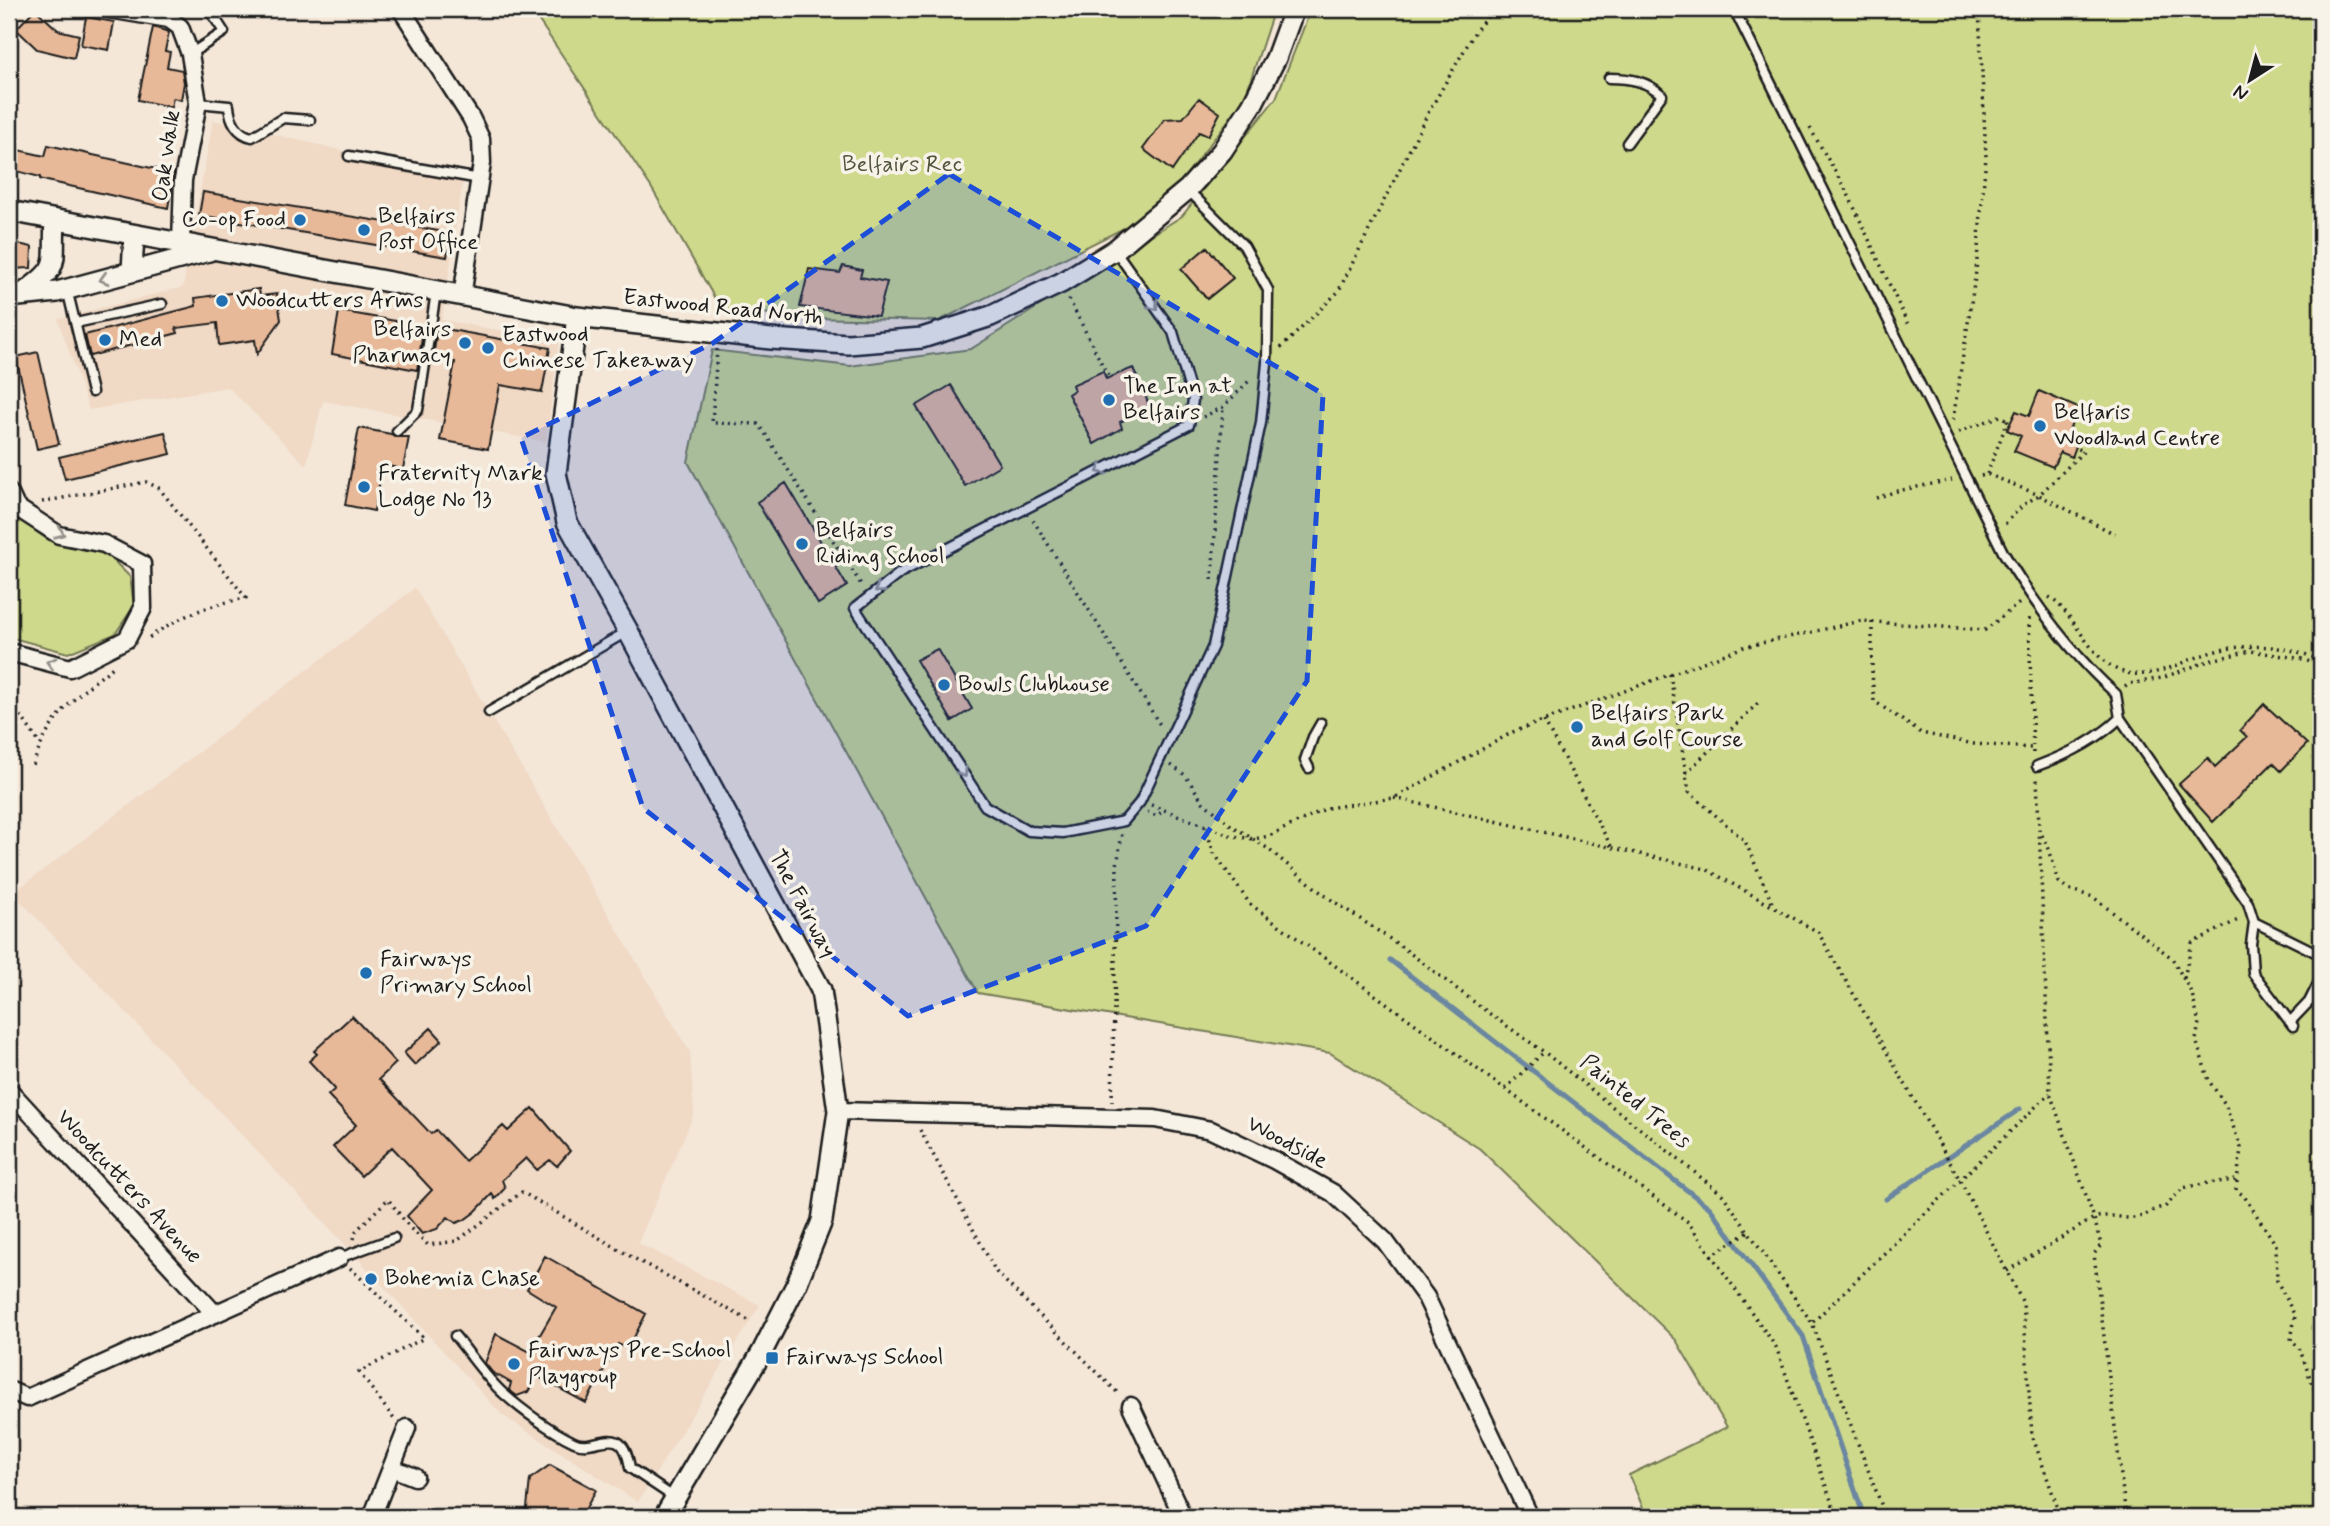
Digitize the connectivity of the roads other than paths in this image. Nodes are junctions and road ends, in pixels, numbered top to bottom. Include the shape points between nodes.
1 (109, 9) edge
2 (209, 9) edge
3 (401, 9) edge
4 (1294, 9) edge
5 (1734, 9) edge
6 (190, 54) junction
7 (1609, 78) dead end
8 (198, 103) junction
9 (310, 120) dead end
10 (1627, 143) dead end
11 (349, 156) dead end
12 (480, 178) junction
13 (1188, 189) junction
14 (9, 211) edge
15 (55, 220) junction
16 (134, 235) junction
17 (181, 243) junction
18 (217, 249) junction
19 (1115, 250) junction
20 (51, 268) junction
21 (132, 271) junction
22 (72, 288) junction
23 (436, 292) junction
24 (15, 296) edge
25 (462, 297) junction
26 (162, 304) dead end
27 (577, 317) junction
28 (76, 323) junction
29 (92, 392) dead end
30 (397, 431) dead end
31 (9, 492) edge
32 (628, 631) junction
33 (9, 652) edge
34 (489, 712) dead end
35 (2120, 718) junction
36 (1321, 723) dead end
37 (2037, 766) road end
38 (1309, 768) dead end
39 (2254, 922) junction
40 (2321, 956) edge
41 (2321, 978) edge
42 (9, 1090) edge
43 (838, 1111) junction
44 (394, 1238) dead end
45 (339, 1258) joint
46 (215, 1314) junction
47 (455, 1336) dead end
48 (9, 1390) edge
49 (1131, 1406) road end
50 (407, 1428) road end
51 (392, 1468) junction
52 (415, 1477) dead end
53 (675, 1498) junction
54 (372, 1517) edge
55 (665, 1517) edge
56 (1183, 1517) edge
57 (1530, 1517) edge

1 - 6 street, Oak Walk via 169,19 180,27
2 - 6 lane via 224,32
3 - 12 street via 481,139
4 - 13 street, Eastwood Road North via 1276,58 1251,105 1222,151
5 - 35 lane via 2003,552 2029,595 2116,694
6 - 8 street, Oak Walk
7 - 10 lane via 1639,81 1662,95
8 - 9 lane via 229,106 240,132 252,137 283,118
8 - 17 street, Oak Walk via 183,180
11 - 12 lane
12 - 25 street
13 - 19 street, Eastwood Road North
19 -> 13 lane via 1173,332 1193,400 1189,425 900,573 855,608 985,806 1029,831 1063,832 1124,821 1140,802 1213,646 1261,422 1268,290 1244,246
14 - 15 street, Eastwood Road North
15 - 16 street, Eastwood Road North
15 - 20 street
16 - 17 street, Eastwood Road North
16 - 21 street
17 - 18 street, Eastwood Road North
18 - 21 street
18 - 23 street, Eastwood Road North
19 - 27 street, Eastwood Road North via 1061,283 991,316 922,338 848,344
20 - 22 street
20 - 24 street via 45,278
21 -> 22 street
22 - 24 street
22 - 28 lane
23 - 25 street, Eastwood Road North
23 - 30 lane via 418,410
25 - 27 street, Eastwood Road North
26 - 28 lane
27 - 32 street, The Fairway via 556,473 567,522
28 - 29 lane
31 -> 33 street via 16,507 59,534 104,544 142,564 143,608 128,639 70,668
32 - 34 lane
32 - 43 street, The Fairway via 821,990
35 - 37 lane via 2068,754
35 - 39 lane via 2248,903
36 - 38 lane via 1305,760
39 - 40 lane
39 - 41 lane via 2253,973 2292,1024
42 - 46 street, Woodcutters Avenue
43 - 53 street, The Fairway via 822,1221 797,1283 762,1352
43 - 57 street, Woodside via 1155,1119 1211,1130 1333,1193 1385,1241 1426,1297
44 - 45 lane
45 - 46 street
46 - 48 street via 27,1398
47 - 53 lane via 503,1394 580,1445 618,1441 628,1453 630,1468
49 - 56 street
50 - 51 street
51 - 52 street
51 - 54 street
53 - 55 street, The Fairway

